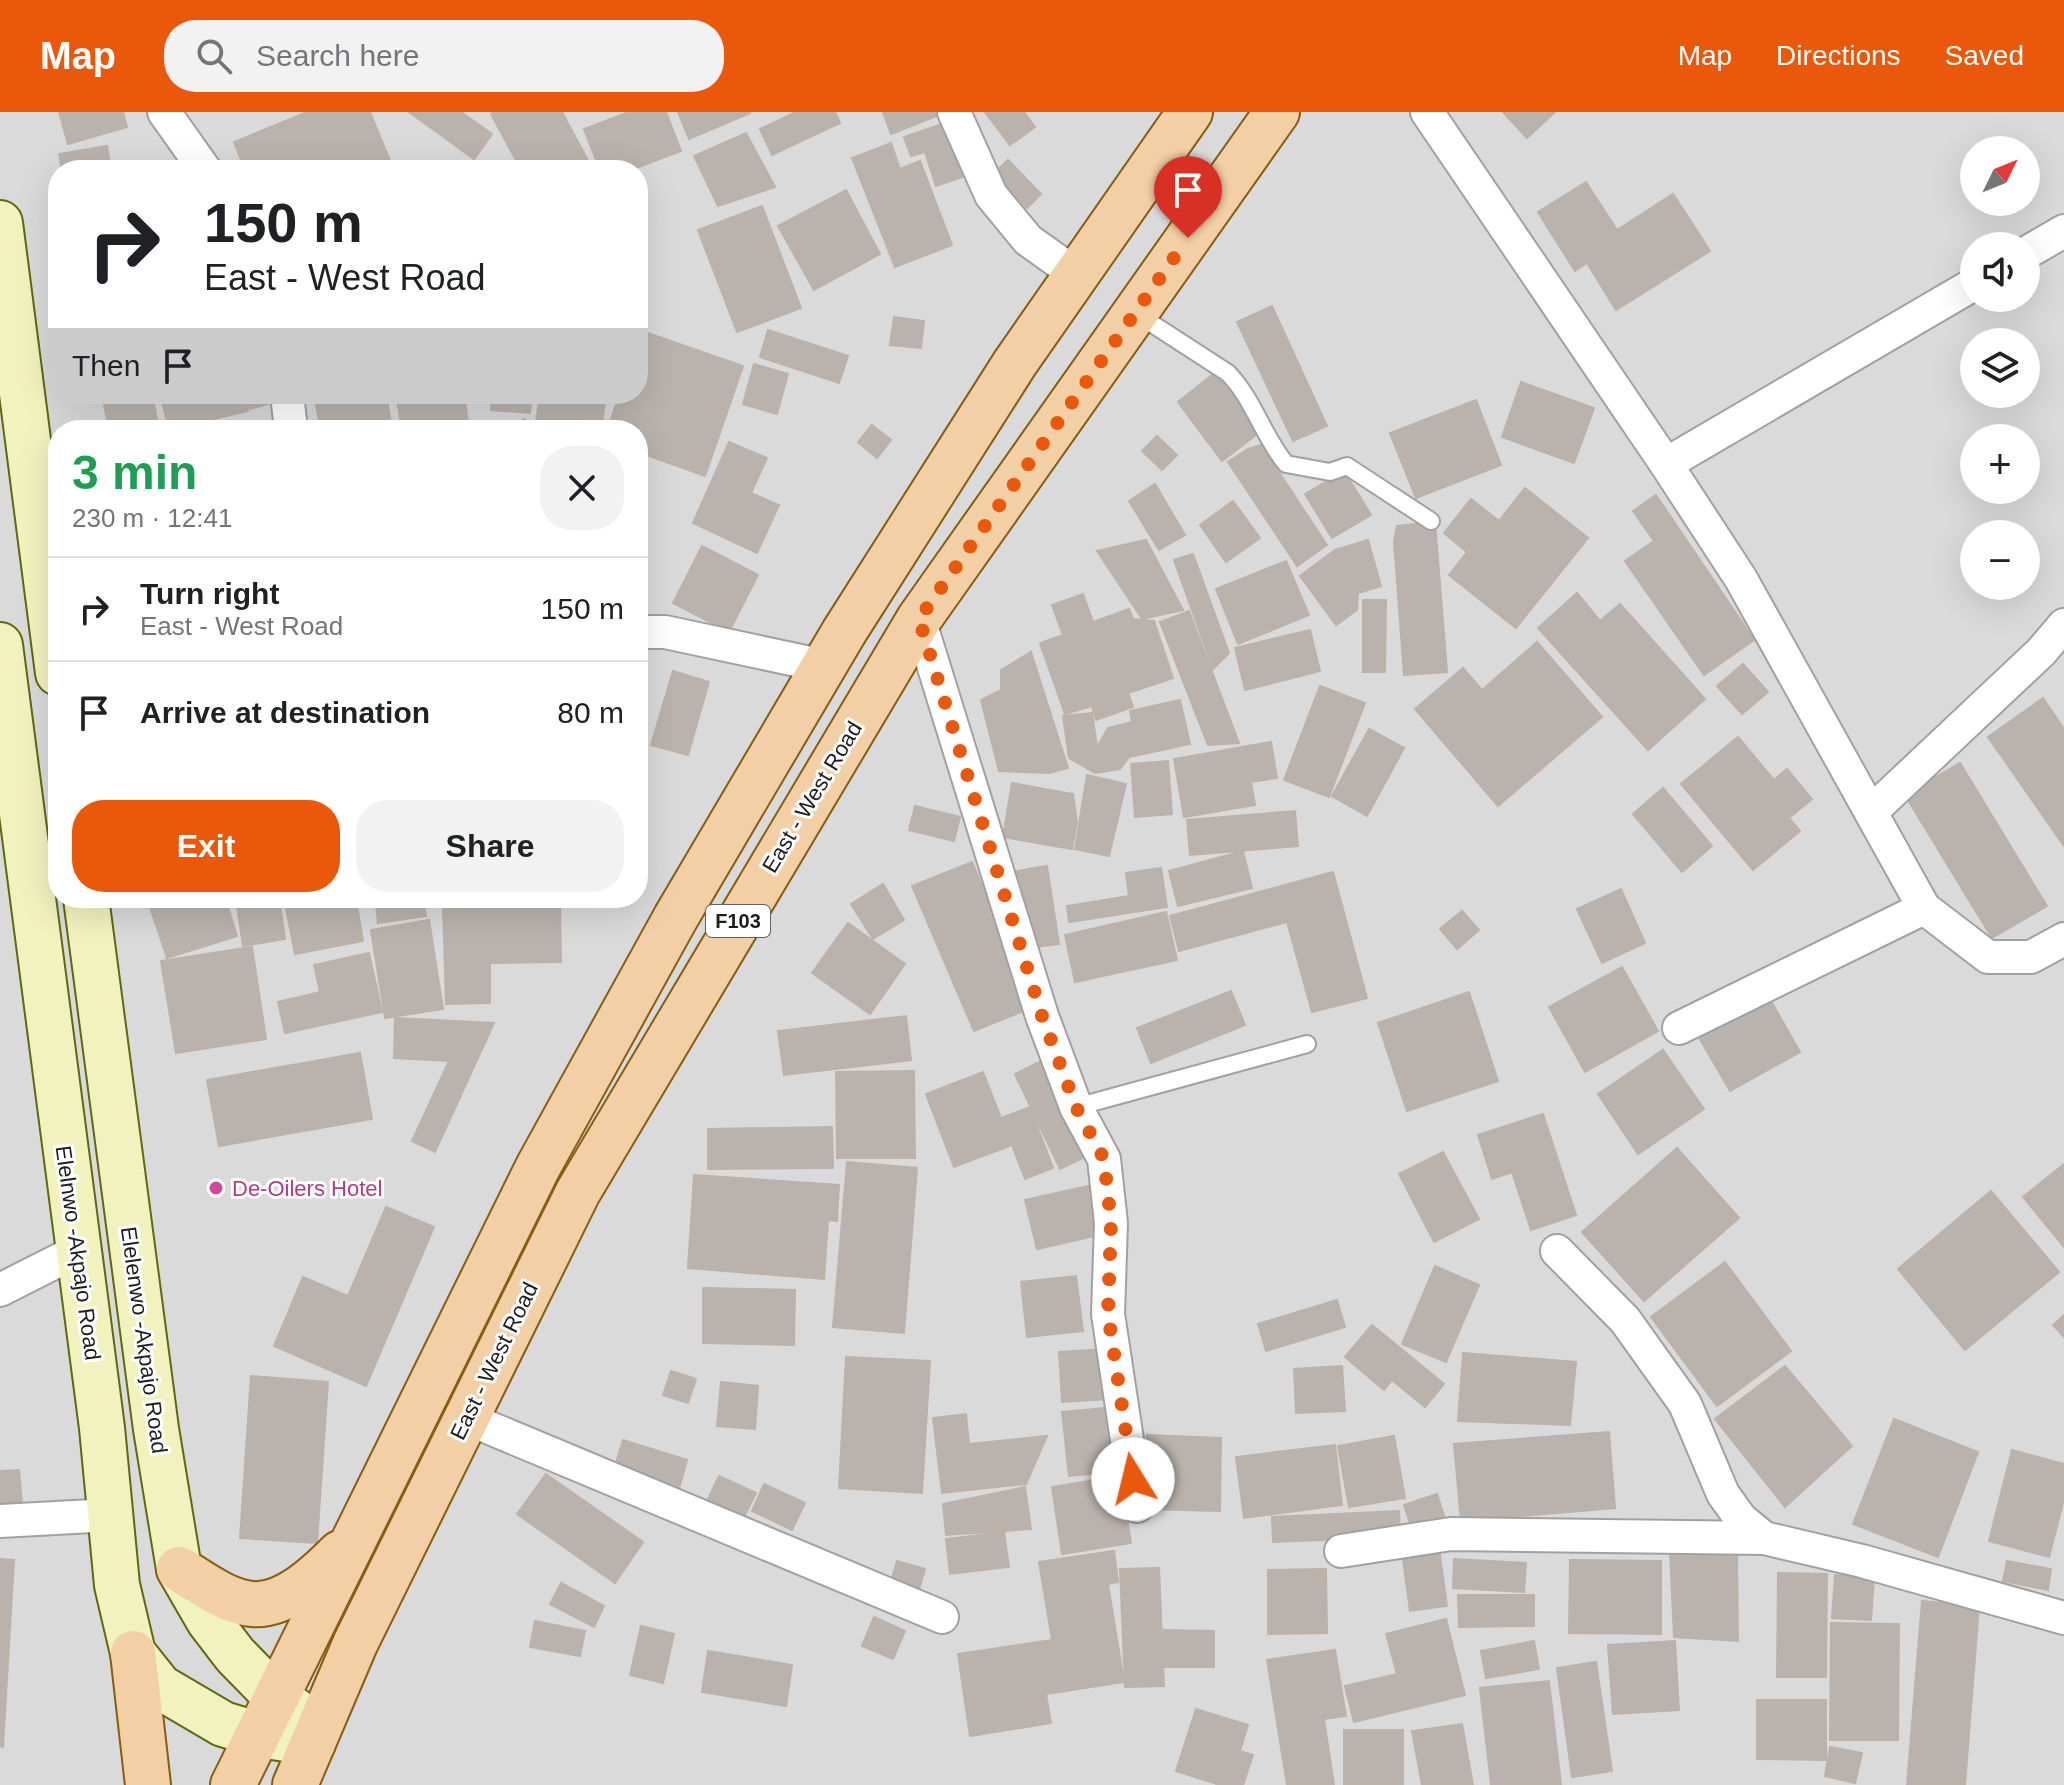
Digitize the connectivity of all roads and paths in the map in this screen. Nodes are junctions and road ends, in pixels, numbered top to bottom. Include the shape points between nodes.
1 (164, 112) edge
2 (954, 112) edge
3 (1190, 112) edge
4 (1277, 112) edge
5 (1427, 112) edge
6 (198, 160) edge
7 (0, 223) edge
8 (2064, 231) edge
9 (2040, 245) edge
10 (1077, 275) junction
11 (1960, 292) edge
12 (1135, 314) junction
13 (1666, 464) junction
14 (1431, 521) dead end
15 (48, 595) edge
16 (919, 619) junction
17 (2064, 625) edge
18 (648, 632) edge
19 (0, 645) edge
20 (824, 666) junction
21 (4, 713) edge
22 (1871, 812) junction
23 (87, 908) edge
24 (1924, 908) junction
25 (2064, 939) edge
26 (1679, 1028) dead end
27 (1307, 1044) dead end
28 (1076, 1107) junction
29 (77, 1251) junction
30 (1557, 1251) dead end
31 (0, 1290) edge
32 (466, 1418) junction
33 (1137, 1506) dead end
34 (111, 1515) junction
35 (0, 1521) edge
36 (356, 1537) junction
37 (1764, 1538) junction
38 (1341, 1551) dead end
39 (179, 1569) junction
40 (942, 1617) dead end
41 (2064, 1618) edge
42 (133, 1653) junction
43 (268, 1716) junction
44 (316, 1735) junction
45 (148, 1785) edge
46 (233, 1785) edge
47 (295, 1785) edge

1 - 6 street
2 - 10 street via 991,195 1028,240
3 - 10 main road, East - West Road / F103
4 - 12 main road, East - West Road / F103
5 - 13 street
7 - 15 main road
8 - 9 street
10 - 20 main road, East - West Road / F103 via 1015,363
11 - 13 street
12 - 14 lane via 1228,373 1286,464 1330,472 1347,466
12 - 16 main road, East - West Road / F103
13 - 22 street via 1741,579
16 - 28 street via 1042,1016
16 - 32 main road, East - West Road / F103 via 578,1192
17 - 22 street
18 - 20 street
19 - 21 main road, Elelnwo -Akpajo Road
20 - 36 main road, East - West Road / F103 via 676,917 538,1167
21 - 29 main road, Elelnwo -Akpajo Road
22 - 24 street
23 - 39 main road, Elelenwo -Akpajo Road via 153,1414
24 - 25 street via 1988,957 2031,957
24 - 26 street
27 - 28 lane
28 - 33 street via 1104,1159 1111,1223 1108,1314
29 - 31 street
29 - 34 main road, Elelnwo -Akpajo Road
30 - 37 street via 1625,1320 1685,1404 1723,1494
32 - 40 street
32 - 44 main road, East - West Road / F103
34 - 35 street
34 - 42 main road, Elelnwo -Akpajo Road via 117,1585
36 - 39 main road via 288,1596 253,1604 222,1594
36 - 43 main road, East - West Road / F103
37 - 38 street via 1451,1534
37 - 41 street
39 - 43 main road, Elelenwo -Akpajo Road
42 - 43 main road, Elelnwo -Akpajo Road via 160,1687 223,1724
42 - 45 main road
43 - 44 main road, Elelenwo -Akpajo Road
43 - 46 main road, East - West Road / F103
44 - 47 main road, East - West Road / F103

